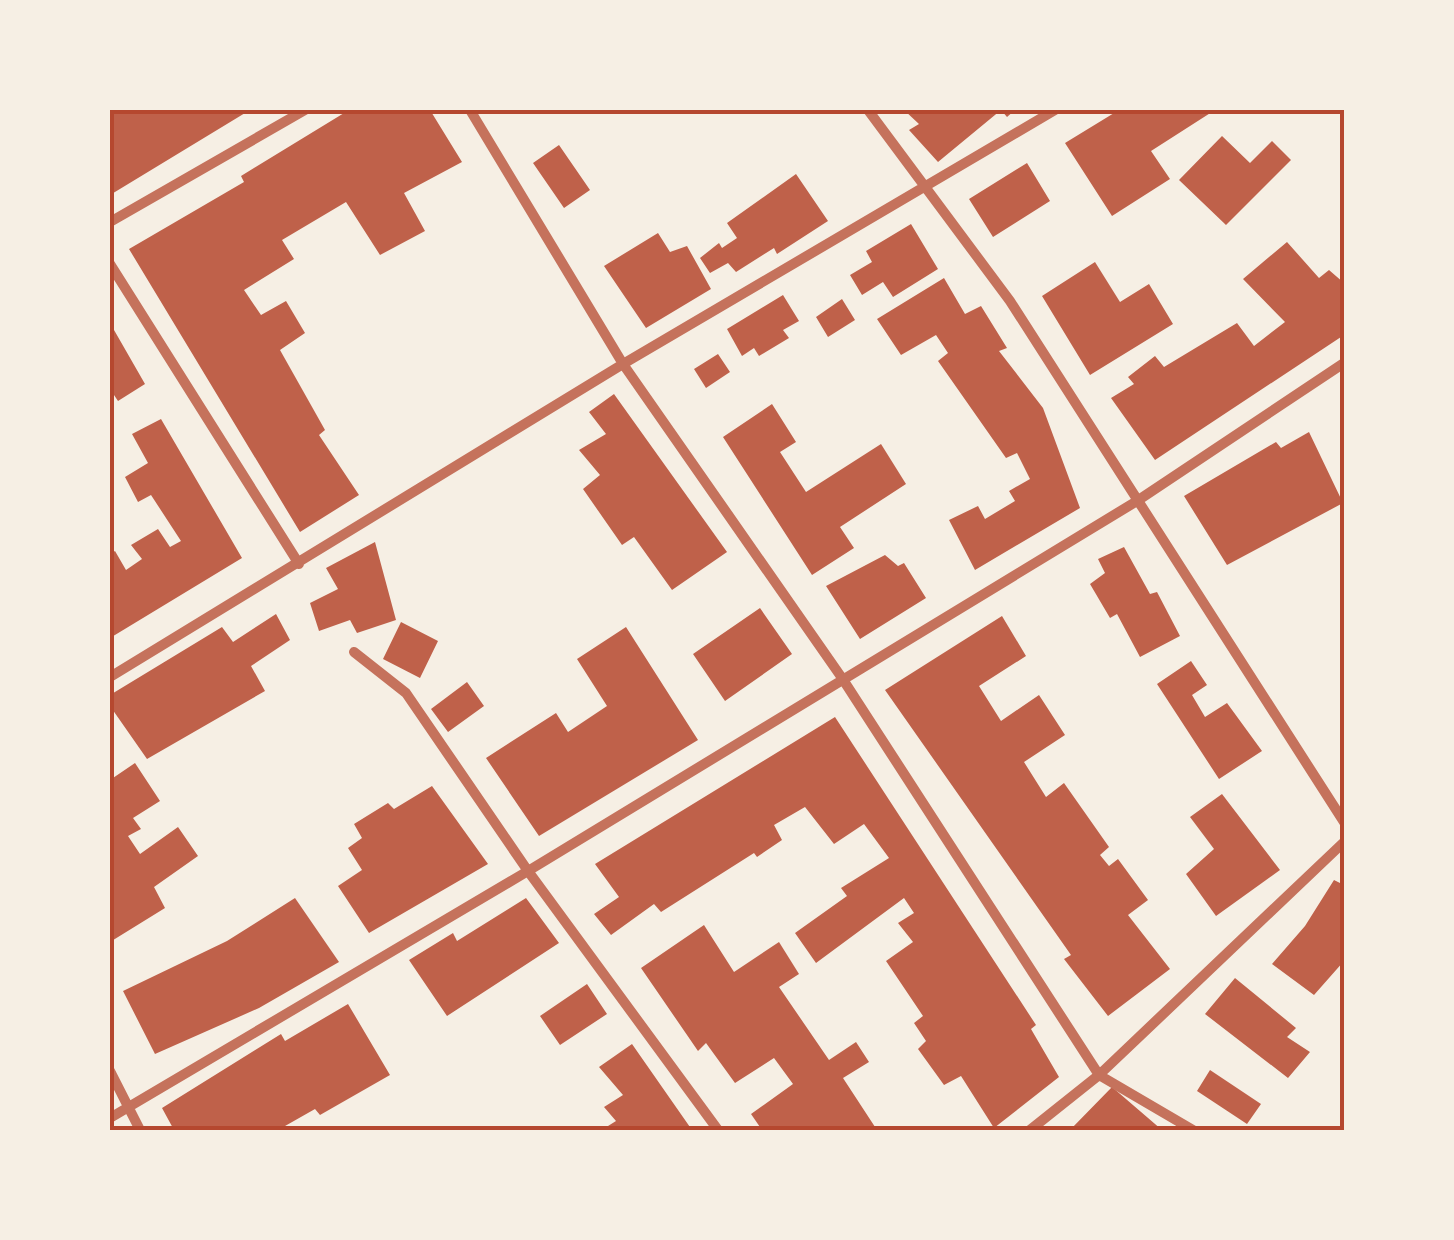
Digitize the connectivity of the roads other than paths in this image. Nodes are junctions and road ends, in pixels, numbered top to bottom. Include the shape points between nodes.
1 (305, 110) edge
2 (470, 110) edge
3 (868, 110) edge
4 (1055, 110) edge
5 (923, 189) junction
6 (110, 222) edge
7 (110, 264) edge
8 (1344, 362) edge
9 (623, 364) junction
10 (1136, 501) junction
11 (298, 564) junction
12 (354, 652) dead end
13 (110, 677) edge
14 (842, 678) junction
15 (1344, 822) edge
16 (1344, 842) edge
17 (528, 872) junction
18 (110, 1071) edge
19 (1100, 1075) junction
20 (127, 1106) junction
21 (110, 1118) edge
22 (140, 1130) edge
23 (718, 1130) edge
24 (1030, 1130) edge
25 (1193, 1130) edge

1 - 6 street
2 - 9 street
3 - 5 street
4 - 5 street
5 - 9 street
5 - 10 street via 1010,301
7 - 11 street
8 - 10 street
9 - 11 street
9 - 14 street
10 - 14 street
10 - 15 street
11 - 13 street
12 - 17 street via 406,692
14 - 17 street
14 - 19 street
16 - 19 street
17 - 20 street
17 - 23 street
18 - 20 street
19 - 24 street
19 - 25 street
20 - 21 street
20 - 22 street

